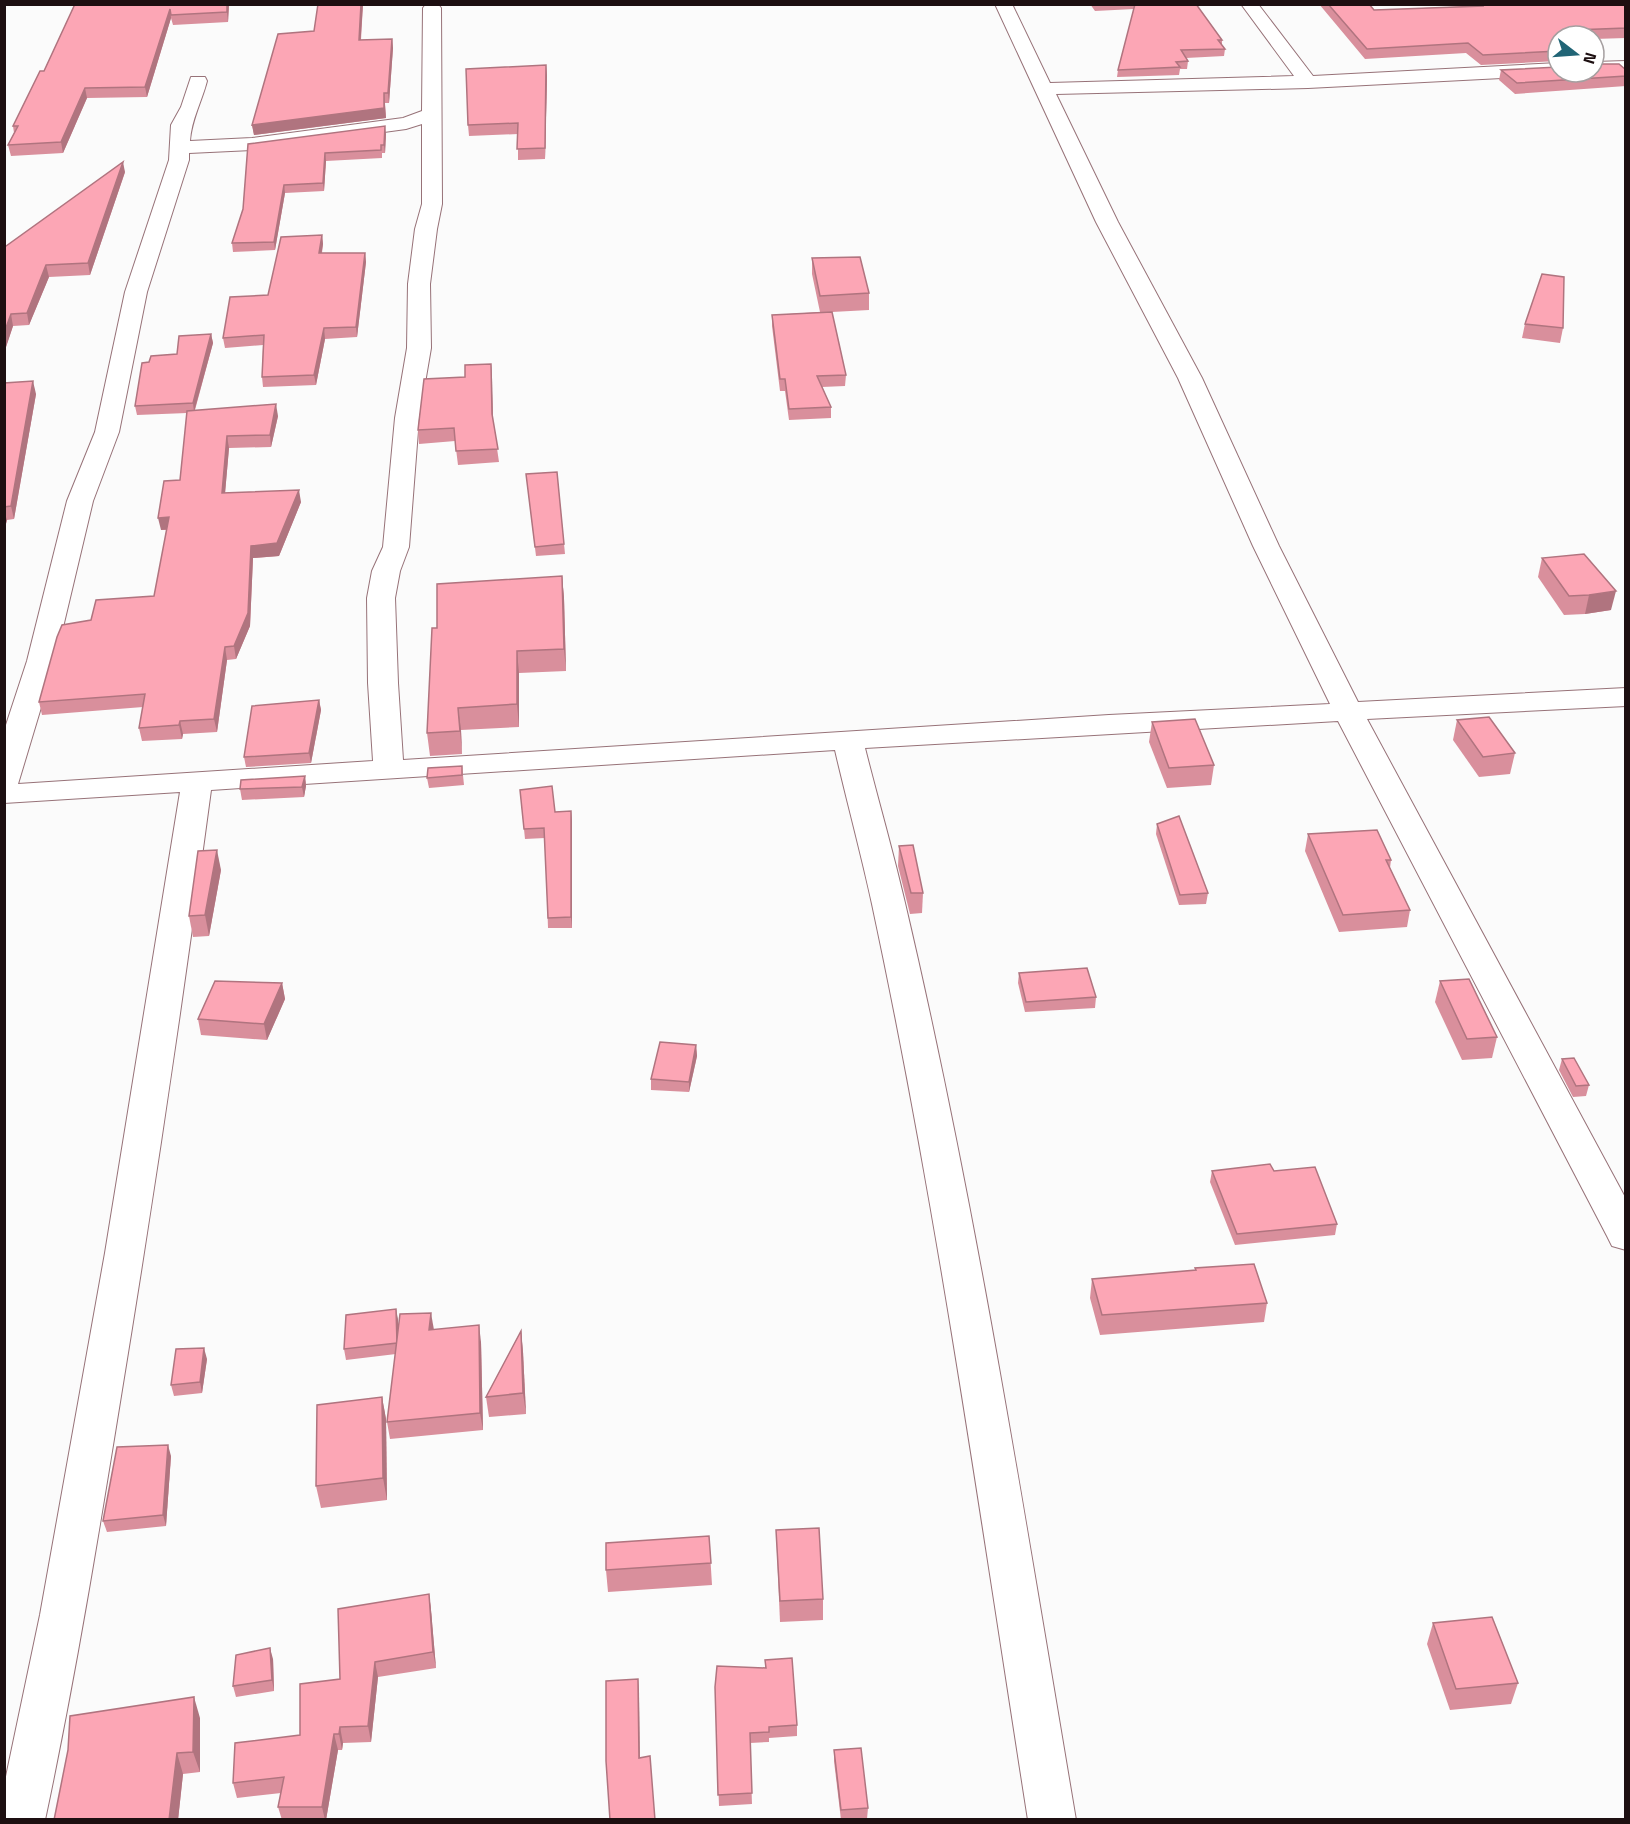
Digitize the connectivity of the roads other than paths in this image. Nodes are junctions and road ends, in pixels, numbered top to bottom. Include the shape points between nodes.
1 (1004, 4) edge
2 (1249, 4) edge
3 (431, 6) edge
4 (1626, 66) edge
5 (1606, 67) edge
6 (1546, 70) edge
7 (198, 81) dead end
8 (1308, 82) junction
9 (1043, 88) junction
10 (431, 114) junction
11 (180, 147) junction
12 (1626, 697) edge
13 (1348, 711) junction
14 (848, 742) junction
15 (389, 770) junction
16 (4, 782) edge
17 (197, 782) junction
18 (4, 794) edge
19 (1626, 1236) edge
20 (21, 1820) edge
21 (1052, 1820) edge

1 - 9 street
2 - 8 street
3 - 10 street
4 - 5 street
6 - 8 street
7 - 11 street via 182,125
8 - 9 street
9 - 13 street via 1107,222 1190,378 1266,546
10 - 11 street via 406,123 252,144
10 - 15 street via 432,204 419,284 419,348 407,418 396,547 381,598
11 - 16 street via 136,292 107,432 80,501 41,661
12 - 13 street
13 - 14 street
13 - 19 street
14 - 15 street
14 - 21 street via 892,921 922,1070 965,1298
15 - 17 street
17 - 18 street
17 - 20 street via 130,1221 45,1714

